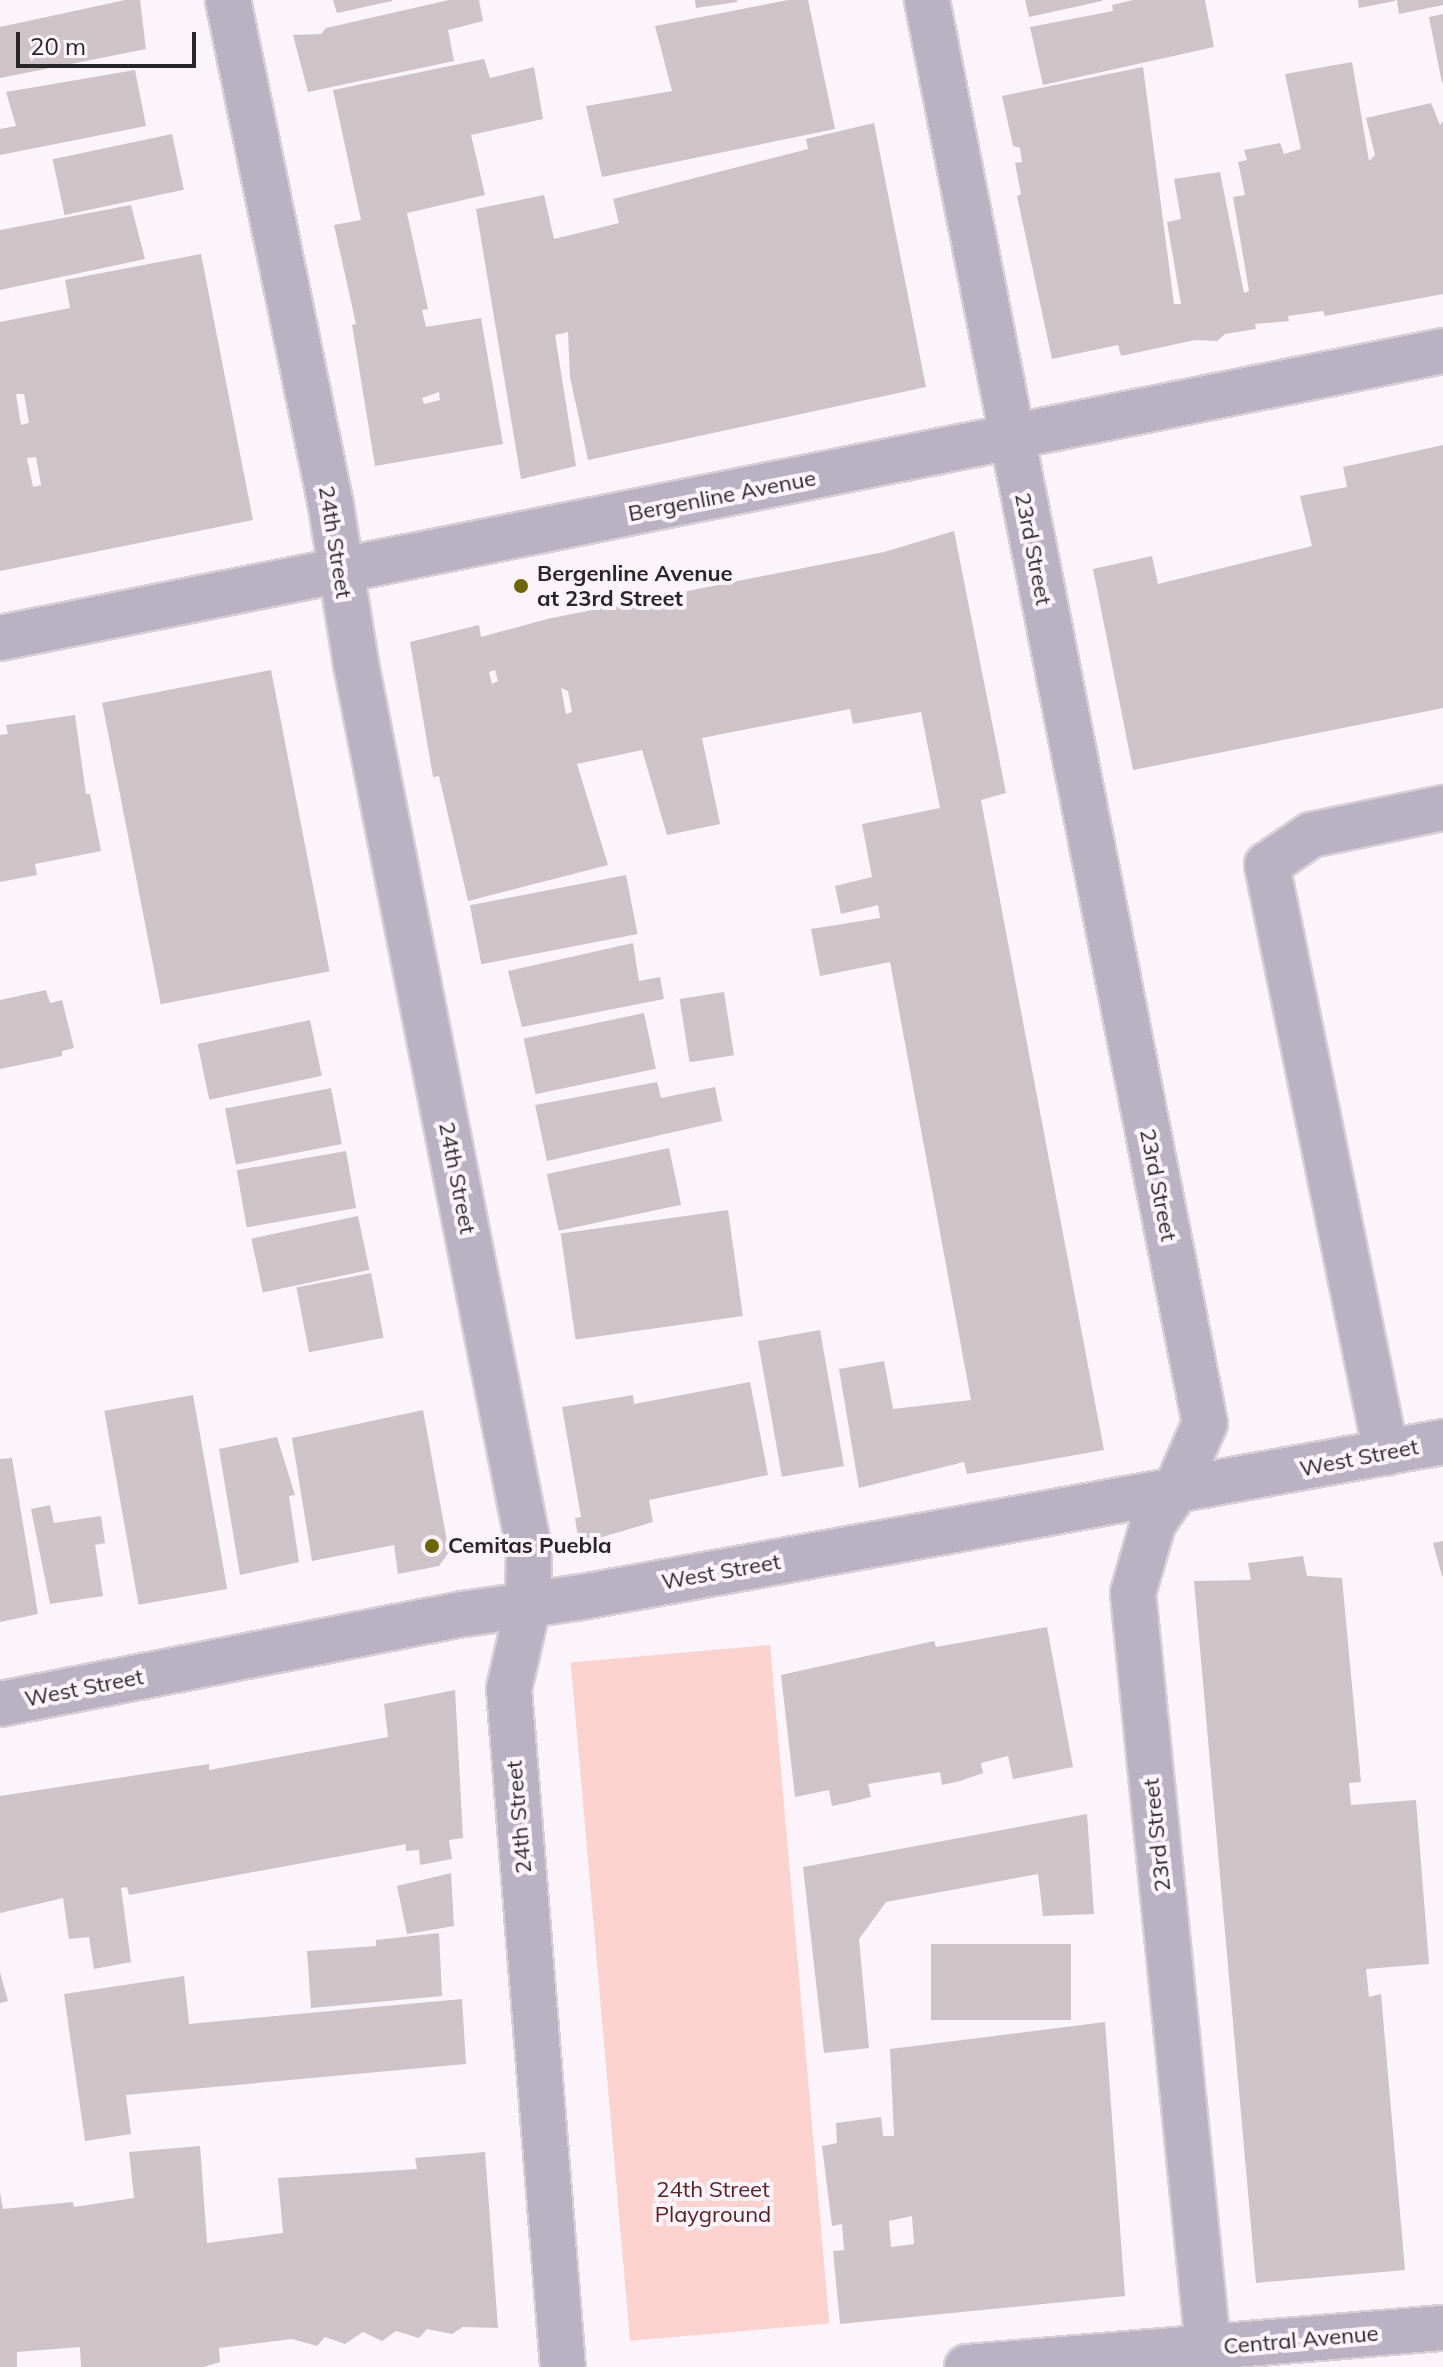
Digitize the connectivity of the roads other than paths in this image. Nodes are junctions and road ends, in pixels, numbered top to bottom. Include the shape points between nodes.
1 (228, 0) edge
2 (927, 0) edge
3 (1443, 351) edge
4 (1014, 438) junction
5 (339, 570) junction
6 (0, 638) edge
7 (1443, 808) edge
8 (1443, 1442) edge
9 (1386, 1453) junction
10 (1175, 1492) junction
11 (528, 1606) junction
12 (0, 1704) edge
13 (1443, 2328) edge
14 (1210, 2357) edge
15 (563, 2367) edge
16 (967, 2367) edge

1 - 5 street, 24th Street via 331,506
2 - 4 street, 23rd Street
3 - 4 street, Bergenline Avenue
4 - 5 street, Bergenline Avenue
4 - 10 street, 23rd Street via 1205,1423
5 - 6 street, Bergenline Avenue
5 - 11 street, 24th Street via 529,1549
7 - 9 street via 1311,835 1267,865
8 - 9 street, West Street
9 - 10 street, West Street
10 - 11 street, West Street
10 - 14 street, 23rd Street via 1153,1524 1133,1593
11 - 12 street, West Street
11 - 15 street, 24th Street via 509,1689
13 - 14 street, Central Avenue
14 - 16 street, Central Avenue

